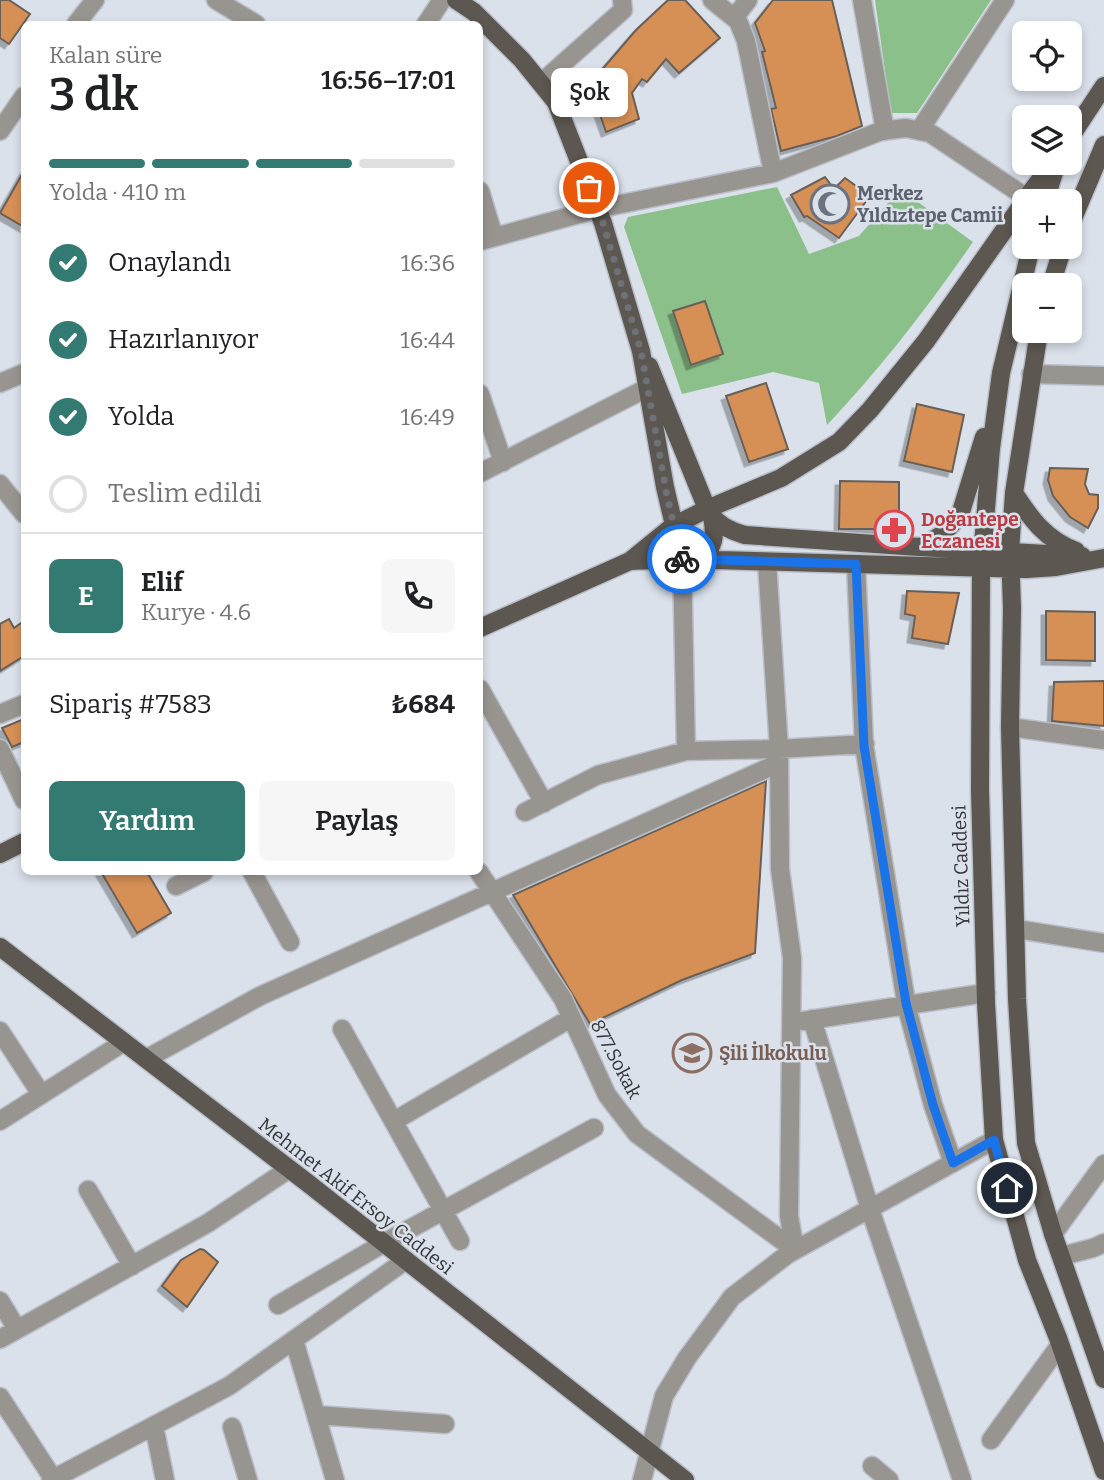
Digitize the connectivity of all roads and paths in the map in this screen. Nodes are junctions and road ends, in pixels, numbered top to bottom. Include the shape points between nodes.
1 (95, 0) edge
2 (216, 0) edge
3 (442, 0) edge
4 (456, 0) edge
5 (712, 0) edge
6 (748, 0) edge
7 (862, 0) edge
8 (1005, 0) edge
9 (626, 3) edge
10 (734, 18) junction
11 (78, 21) edge
12 (251, 21) edge
13 (428, 21) edge
14 (541, 83) junction
15 (1104, 86) edge
16 (21, 100) edge
17 (1082, 119) edge
18 (0, 131) edge
19 (885, 131) junction
20 (919, 131) junction
21 (1104, 145) edge
22 (774, 173) junction
23 (1045, 175) edge
24 (1034, 189) edge
25 (1012, 191) edge
26 (1082, 197) edge
27 (597, 209) junction
28 (483, 212) edge
29 (1012, 219) edge
30 (487, 239) edge
31 (1028, 259) edge
32 (1037, 343) edge
33 (641, 351) junction
34 (1001, 373) junction
35 (21, 374) edge
36 (1031, 374) junction
37 (1104, 376) edge
38 (0, 383) edge
39 (647, 388) junction
40 (483, 403) edge
41 (503, 462) junction
42 (483, 471) edge
43 (0, 484) edge
44 (1014, 493) junction
45 (21, 510) edge
46 (709, 513) junction
47 (673, 526) junction
48 (919, 547) junction
49 (984, 550) junction
50 (1099, 557) edge
51 (690, 559) junction
52 (1010, 560) junction
53 (630, 561) junction
54 (767, 562) junction
55 (856, 564) junction
56 (981, 569) junction
57 (483, 627) edge
58 (483, 694) edge
59 (21, 705) edge
60 (0, 714) edge
61 (1010, 727) junction
62 (1104, 740) edge
63 (865, 744) junction
64 (0, 749) edge
65 (686, 751) junction
66 (779, 756) junction
67 (21, 794) edge
68 (544, 803) junction
69 (526, 813) dead end
70 (21, 844) edge
71 (0, 854) edge
72 (198, 875) edge
73 (254, 875) edge
74 (481, 875) edge
75 (176, 886) dead end
76 (493, 893) junction
77 (1016, 929) junction
78 (290, 942) dead end
79 (1104, 943) edge
80 (0, 947) edge
81 (986, 993) junction
82 (906, 1003) junction
83 (571, 1018) junction
84 (811, 1019) junction
85 (791, 1023) junction
86 (342, 1029) dead end
87 (0, 1031) edge
88 (124, 1042) junction
89 (146, 1059) junction
90 (41, 1094) junction
91 (0, 1121) edge
92 (394, 1122) junction
93 (593, 1129) dead end
94 (994, 1140) junction
95 (953, 1163) junction
96 (1104, 1164) edge
97 (289, 1169) junction
98 (88, 1190) dead end
99 (870, 1209) junction
100 (443, 1211) junction
101 (1053, 1234) junction
102 (460, 1241) dead end
103 (1104, 1242) edge
104 (384, 1243) junction
105 (795, 1250) junction
106 (1062, 1256) junction
107 (406, 1260) junction
108 (132, 1266) junction
109 (0, 1301) edge
110 (278, 1305) dead end
111 (17, 1329) junction
112 (0, 1339) edge
113 (294, 1340) junction
114 (1060, 1345) junction
115 (1104, 1379) edge
116 (0, 1397) edge
117 (316, 1415) junction
118 (445, 1424) dead end
119 (154, 1426) junction
120 (232, 1427) dead end
121 (991, 1440) dead end
122 (648, 1452) junction
123 (872, 1466) dead end
124 (1104, 1471) edge
125 (53, 1480) edge
126 (165, 1480) edge
127 (248, 1480) edge
128 (335, 1480) edge
129 (642, 1480) edge
130 (685, 1480) edge
131 (889, 1480) edge
132 (961, 1480) edge

1 - 11 street
2 - 12 street
3 - 13 street
4 - 14 main road via 474,12
5 - 10 street
6 - 10 street
7 - 19 street
8 - 20 street
9 - 14 street
10 - 22 street via 746,41
14 - 27 main road via 556,102
15 - 17 main road
16 - 18 street
19 - 20 street
19 - 22 street
20 - 25 street via 930,133
21 - 26 main road
22 - 27 street
23 - 24 main road
27 - 30 street
27 - 33 main road
28 - 30 street
29 - 46 main road via 926,341 855,427 803,466
31 - 34 main road, Yıldız Caddesi
32 - 36 main road
33 - 39 main road
33 - 46 main road
34 - 48 main road via 960,515 943,534
34 - 49 main road, Yıldız Caddesi
35 - 38 street
36 - 37 street
36 - 44 main road
39 - 41 street
39 - 47 main road
40 - 41 street
41 - 42 street
43 - 45 street
44 - 50 main road via 1032,520 1062,546
44 - 52 main road
46 - 47 main road
46 - 48 main road via 731,531 745,535
46 - 51 main road via 715,533 712,547
47 - 51 main road
47 - 53 main road
48 - 49 main road
49 - 52 main road
49 - 56 main road, Yıldız Caddesi
50 - 52 main road
51 - 53 main road
51 - 54 main road
51 - 65 street
52 - 56 main road
52 - 61 main road
53 - 57 main road
54 - 55 main road
54 - 66 street
55 - 56 main road
55 - 63 street
56 - 81 main road, Yıldız Caddesi via 980,790
58 - 68 street
59 - 60 street
61 - 62 street
61 - 77 main road
63 - 66 street
63 - 82 street
64 - 67 street
65 - 66 street
65 - 68 street via 598,775
66 - 76 street
66 - 85 street via 780,869 792,958
68 - 69 street
70 - 71 main road
72 - 75 street
73 - 78 street
74 - 76 street, 877.Sokak
76 - 83 street, 877.Sokak
76 - 89 street via 260,996
77 - 79 street
77 - 101 main road via 1026,1143
80 - 88 main road, Mehmet Akif Ersoy Caddesi
81 - 82 street
81 - 94 main road, Yıldız Caddesi
82 - 84 street
82 - 95 street
83 - 92 street
83 - 105 street, 877.Sokak via 607,1095 637,1134
84 - 85 street
84 - 99 street
85 - 105 street via 789,1216
86 - 92 street
87 - 90 street
88 - 89 main road, Mehmet Akif Ersoy Caddesi
88 - 90 street
89 - 97 main road, Mehmet Akif Ersoy Caddesi
90 - 91 street
92 - 100 street
93 - 100 street
94 - 95 street
94 - 114 main road, Yıldız Caddesi via 1027,1260
95 - 99 street
96 - 101 street
97 - 104 main road, Mehmet Akif Ersoy Caddesi
97 - 108 street
98 - 108 street
99 - 105 street
99 - 132 street
100 - 102 street
100 - 104 street
101 - 106 main road
103 - 106 street
104 - 107 main road, Mehmet Akif Ersoy Caddesi
104 - 110 street
105 - 122 street via 732,1297 687,1357 664,1396
106 - 115 main road
107 - 113 street
107 - 122 main road, Mehmet Akif Ersoy Caddesi
108 - 111 street
109 - 111 street
111 - 112 street
113 - 117 street
113 - 119 street via 229,1386
114 - 121 street
114 - 124 main road, Yıldız Caddesi
116 - 125 street
117 - 118 street
117 - 128 street
119 - 125 street
119 - 126 street
120 - 127 street
122 - 129 street
122 - 130 main road, Mehmet Akif Ersoy Caddesi
123 - 131 street

